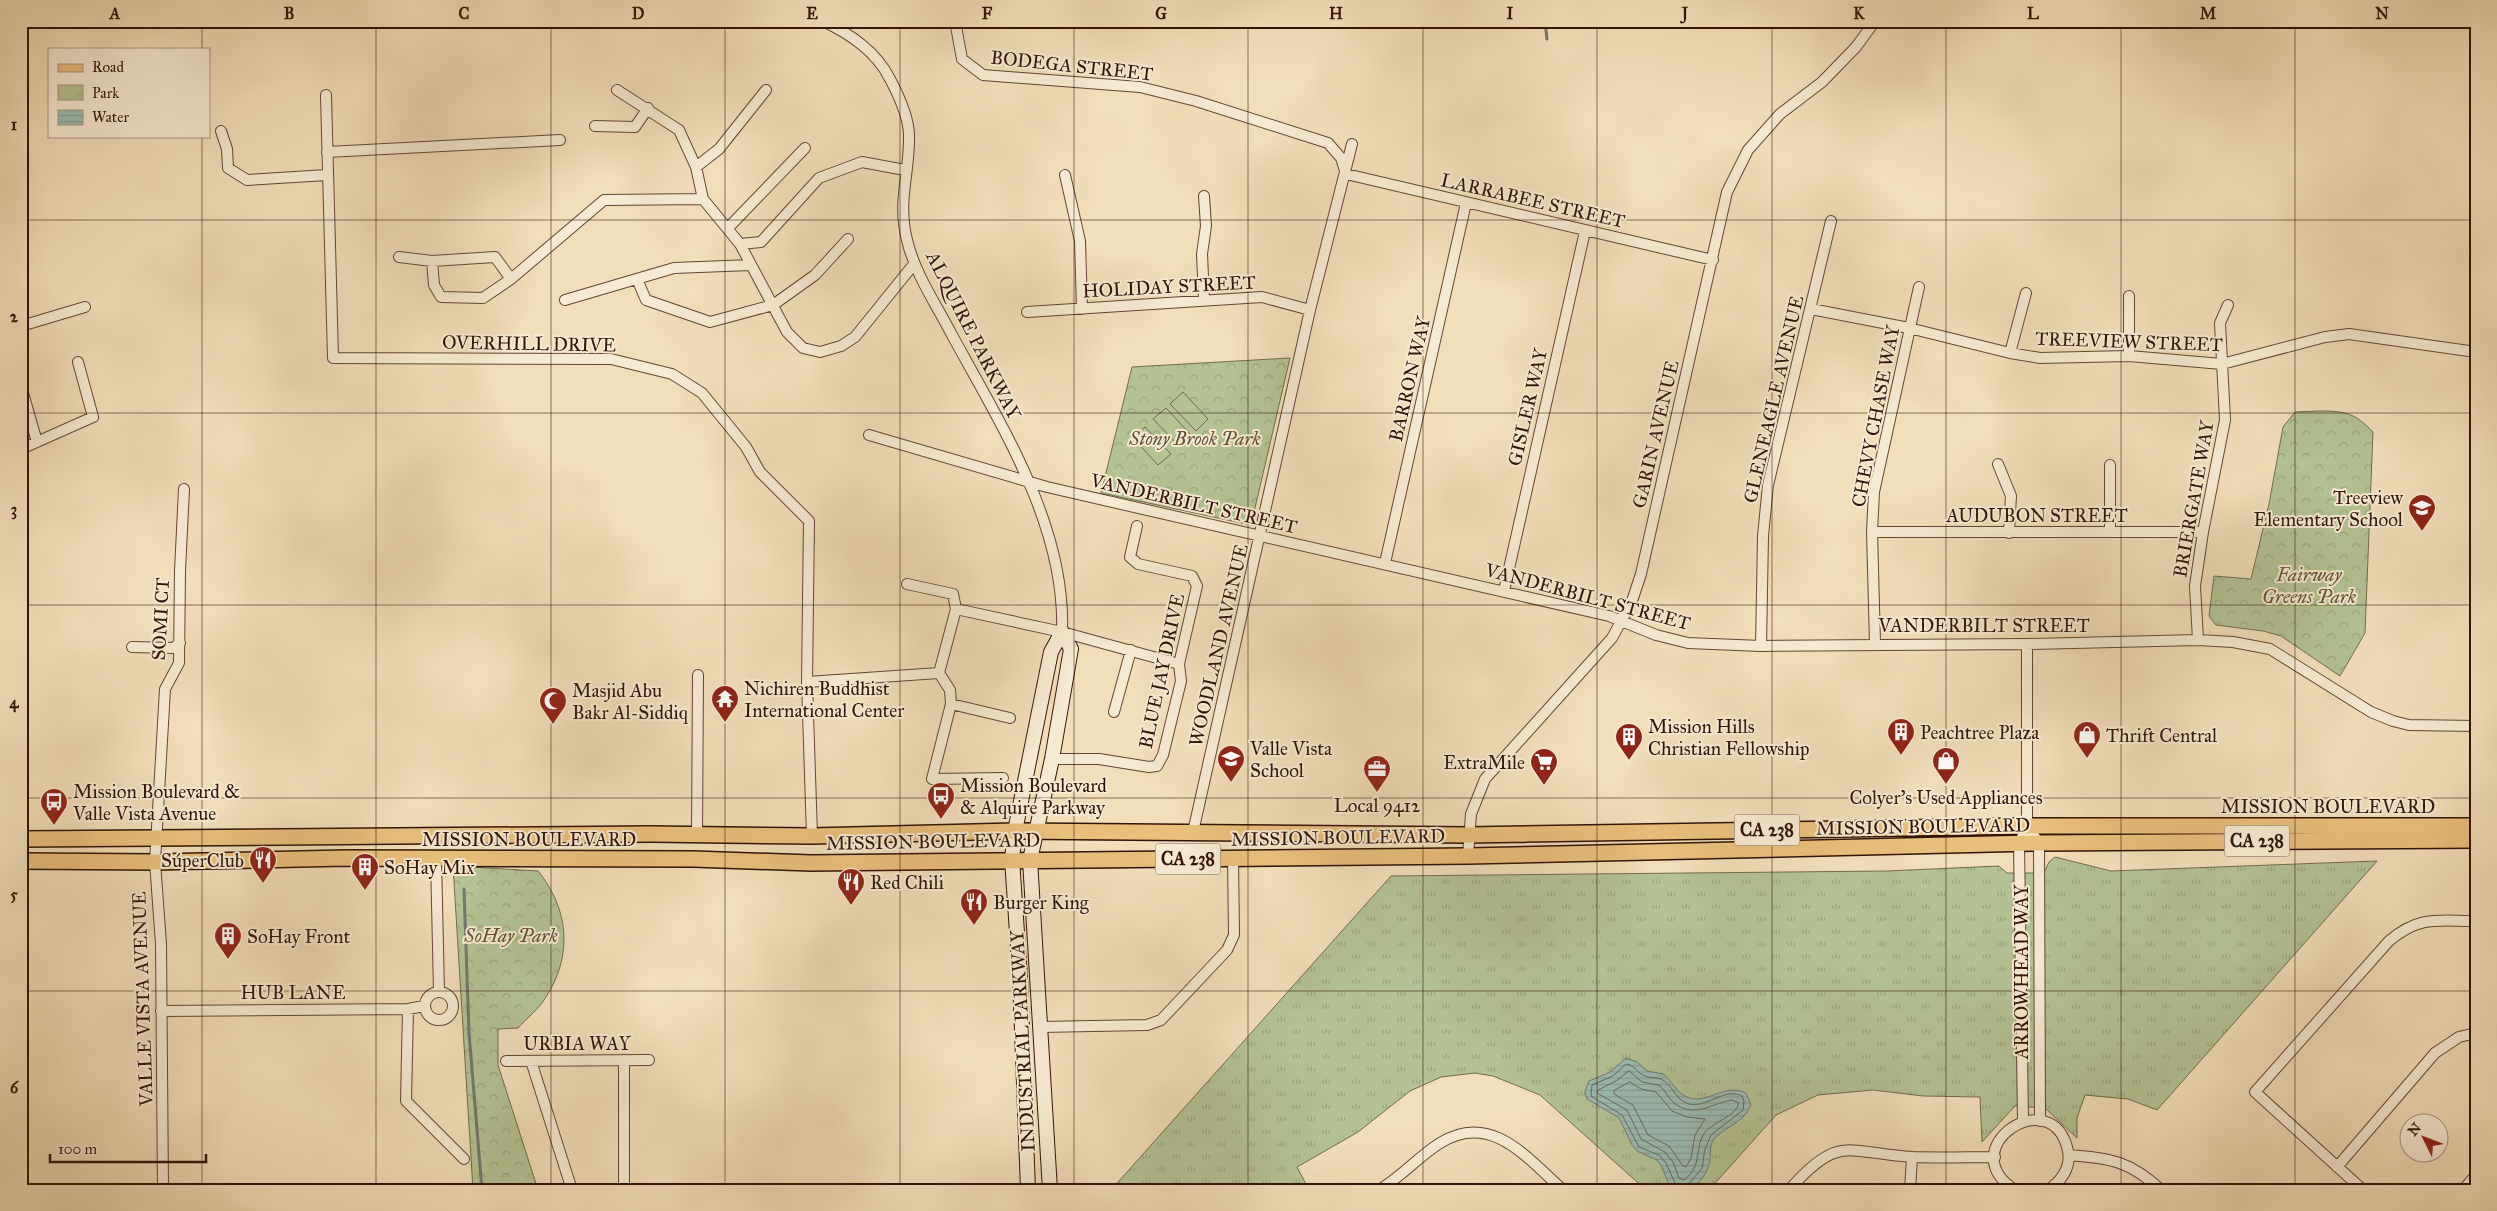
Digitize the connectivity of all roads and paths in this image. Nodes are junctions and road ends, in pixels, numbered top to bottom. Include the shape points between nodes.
1 (823, 21) edge
2 (955, 21) edge
3 (1875, 21) edge
4 (617, 90) dead end
5 (766, 90) dead end
6 (326, 95) dead end
7 (648, 108) junction
8 (594, 126) dead end
9 (221, 131) dead end
10 (560, 140) dead end
11 (1352, 144) dead end
12 (805, 148) dead end
13 (326, 152) junction
14 (696, 167) junction
15 (905, 170) junction
16 (1346, 174) junction
17 (327, 175) junction
18 (1065, 175) dead end
19 (1204, 196) dead end
20 (703, 200) junction
21 (1466, 203) junction
22 (1831, 221) dead end
23 (728, 228) junction
24 (1585, 231) junction
25 (848, 239) dead end
26 (740, 244) junction
27 (399, 257) dead end
28 (432, 260) junction
29 (1713, 260) junction
30 (914, 264) junction
31 (751, 265) junction
32 (511, 279) junction
33 (637, 279) junction
34 (1919, 286) dead end
35 (2026, 293) dead end
36 (2129, 296) dead end
37 (1204, 299) junction
38 (565, 300) dead end
39 (773, 304) junction
40 (2228, 305) dead end
41 (85, 307) dead end
42 (1082, 309) junction
43 (1811, 309) junction
44 (1310, 310) junction
45 (1027, 312) dead end
46 (21, 326) edge
47 (1909, 328) junction
48 (2476, 352) edge
49 (2010, 354) junction
50 (2128, 356) junction
51 (78, 362) dead end
52 (2222, 364) junction
53 (21, 386) edge
54 (869, 435) dead end
55 (37, 442) junction
56 (21, 449) edge
57 (1998, 464) dead end
58 (2110, 465) dead end
59 (1030, 482) junction
60 (184, 489) dead end
61 (1138, 526) dead end
62 (1872, 532) junction
63 (2110, 532) junction
64 (2203, 532) junction
65 (2009, 533) junction
66 (1261, 536) junction
67 (1385, 563) junction
68 (907, 584) dead end
69 (1504, 591) junction
70 (956, 609) junction
71 (1621, 622) junction
72 (1062, 632) junction
73 (2198, 640) junction
74 (180, 643) junction
75 (1874, 643) junction
76 (2027, 644) junction
77 (1761, 646) junction
78 (132, 647) dead end
79 (1131, 650) junction
80 (1179, 664) junction
81 (939, 673) junction
82 (698, 674) dead end
83 (807, 682) junction
84 (951, 704) junction
85 (1114, 712) dead end
86 (1010, 718) dead end
87 (2476, 726) edge
88 (1052, 759) junction
89 (1002, 778) dead end
90 (2027, 826) junction
91 (2476, 826) edge
92 (1015, 831) junction
93 (1034, 831) junction
94 (1193, 832) junction
95 (697, 834) junction
96 (1469, 834) junction
97 (812, 836) junction
98 (156, 838) junction
99 (21, 839) edge
100 (2476, 840) edge
101 (2038, 843) junction
102 (2019, 844) junction
103 (1468, 856) junction
104 (1233, 858) junction
105 (436, 859) junction
106 (1012, 859) junction
107 (1030, 860) junction
108 (21, 861) edge
109 (155, 862) junction
110 (2476, 921) edge
111 (439, 992) junction
112 (424, 1006) junction
113 (408, 1009) junction
114 (161, 1011) junction
115 (1040, 1027) junction
116 (2476, 1033) edge
117 (624, 1060) junction
118 (649, 1060) dead end
119 (506, 1061) dead end
120 (531, 1061) junction
121 (2023, 1121) junction
122 (2040, 1121) junction
123 (2069, 1155) junction
124 (1912, 1156) junction
125 (1995, 1156) junction
126 (464, 1159) dead end
127 (2337, 1167) junction
128 (2476, 1175) edge
129 (1385, 1188) edge
130 (163, 1190) edge
131 (572, 1190) edge
132 (624, 1190) edge
133 (1028, 1190) edge
134 (1050, 1190) edge
135 (1563, 1190) edge
136 (1789, 1190) edge
137 (1910, 1190) edge
138 (2015, 1190) edge
139 (2048, 1190) edge
140 (2161, 1190) edge
141 (2363, 1190) edge
142 (2463, 1190) edge

1 - 15 street, ALQUIRE PARKWAY via 857,40 876,57 890,78 909,134
2 - 16 street, BODEGA STREET via 962,59 983,75 1140,87 1196,101 1328,143 1341,158
3 - 29 street, GARIN AVENUE via 1856,47 1822,82 1780,114 1748,150 1727,192
4 - 7 street
5 - 14 street via 720,149
6 - 13 street, OVERHILL DRIVE
7 - 8 street via 634,127
7 - 14 street via 679,130
9 - 17 street via 228,168 247,180
10 - 13 street
11 - 16 street, WOODLAND AVENUE
12 - 23 street
13 - 17 street, OVERHILL DRIVE
14 - 20 street
15 - 26 street via 862,162 819,178 761,242
15 - 30 street, ALQUIRE PARKWAY via 902,212
16 - 21 street, LARRABEE STREET
16 - 44 street, WOODLAND AVENUE
17 - 83 street, OVERHILL DRIVE via 333,358 611,359 672,374 702,393 746,447 760,472 810,521
18 - 42 street via 1080,241
19 - 37 street
20 - 23 street
20 - 32 street via 604,200
21 - 24 street, LARRABEE STREET
21 - 67 street, BARRON WAY
22 - 43 street, GLENEAGLE AVENUE
23 - 26 street
24 - 29 street, LARRABEE STREET
24 - 69 street, GISLER WAY
25 - 39 street via 815,274
26 - 31 street
27 - 28 street
28 - 32 street via 495,257
28 - 32 street via 434,284 441,297 483,298
29 - 71 street, GARIN AVENUE via 1641,574
30 - 39 street via 855,337 841,346 820,352 803,348 787,332
30 - 59 street, ALQUIRE PARKWAY
31 - 33 street via 674,268
31 - 39 street
33 - 38 street
33 - 39 street via 646,300 710,322
34 - 47 street, CHEVY CHASE WAY
35 - 49 street
36 - 50 street
37 - 42 street, HOLIDAY STREET
37 - 44 street, HOLIDAY STREET via 1262,297
40 - 52 street, BRIERGATE WAY via 2220,323
41 - 46 street
42 - 45 street, HOLIDAY STREET
43 - 47 street, TREEVIEW STREET
43 - 77 street, GLENEAGLE AVENUE via 1768,485 1763,536
44 - 66 street, WOODLAND AVENUE
47 - 49 street, TREEVIEW STREET
47 - 62 street, CHEVY CHASE WAY via 1874,492
48 - 52 street, TREEVIEW STREET via 2349,334 2325,337
49 - 50 street, TREEVIEW STREET via 2040,358
50 - 52 street, TREEVIEW STREET
51 - 55 street via 93,417
52 - 64 street, BRIERGATE WAY via 2225,420
53 - 55 street
54 - 59 street, VANDERBILT STREET
55 - 56 street
57 - 65 street via 2011,496
58 - 63 street
59 - 66 street, VANDERBILT STREET
59 - 72 street, ALQUIRE PARKWAY via 1060,578
60 - 74 street, SOMI CT
61 - 80 street, BLUE JAY DRIVE via 1130,557 1138,564 1192,576 1197,586
62 - 65 street, AUDUBON STREET
62 - 75 street, CHEVY CHASE WAY
63 - 64 street, AUDUBON STREET
63 - 65 street, AUDUBON STREET
64 - 73 street, BRIERGATE WAY via 2195,586
66 - 67 street, VANDERBILT STREET
66 - 94 street, WOODLAND AVENUE
67 - 69 street, VANDERBILT STREET
68 - 70 street via 953,594
69 - 71 street, VANDERBILT STREET via 1609,616
70 - 72 street
70 - 81 street
71 - 77 street, VANDERBILT STREET via 1688,642
71 - 96 street, GARIN AVENUE via 1612,638 1485,779 1471,814
72 - 79 street
72 - 88 main road, ALQUIRE PARKWAY via 1071,649
72 - 92 main road, ALQUIRE PARKWAY via 1050,652
73 - 76 street, VANDERBILT STREET
73 - 87 street, VANDERBILT STREET via 2270,649 2371,712 2393,721 2409,725
74 - 78 street via 173,648
74 - 98 street, SOMI CT via 179,663 165,689
75 - 76 street, VANDERBILT STREET
75 - 77 street, VANDERBILT STREET
76 - 90 street, ARROWHEAD WAY
79 - 80 street
79 - 85 street
80 - 88 street, BLUE JAY DRIVE via 1181,681 1163,755 1157,766 1099,759
81 - 83 street
81 - 84 street via 950,690
82 - 95 street
83 - 97 street, OVERHILL DRIVE
84 - 86 street
84 - 89 street via 932,780
88 - 93 main road, ALQUIRE PARKWAY
90 - 91 main road, MISSION BOULEVARD / CA 238
90 - 96 main road, MISSION BOULEVARD / CA 238
90 - 101 street
90 - 102 street, ARROWHEAD WAY
92 - 93 main road, MISSION BOULEVARD / CA 238
92 - 97 main road, MISSION BOULEVARD
92 - 106 main road, INDUSTRIAL PARKWAY
93 - 94 main road, MISSION BOULEVARD / CA 238
93 - 107 main road, INDUSTRIAL PARKWAY
94 - 96 main road, MISSION BOULEVARD / CA 238
95 - 97 main road, MISSION BOULEVARD
95 - 98 main road, MISSION BOULEVARD
96 - 103 street, GARIN AVENUE
98 - 99 main road, MISSION BOULEVARD
98 - 109 street, VALLE VISTA AVENUE
100 - 101 main road, MISSION BOULEVARD / CA 238
101 - 102 main road, MISSION BOULEVARD / CA 238
101 - 122 street, ARROWHEAD WAY
102 - 103 main road, MISSION BOULEVARD / CA 238
102 - 121 street, ARROWHEAD WAY
103 - 104 main road, MISSION BOULEVARD / CA 238
104 - 107 main road, MISSION BOULEVARD / CA 238
104 - 115 street via 1234,935 1227,950 1161,1020 1147,1024
105 - 106 main road, MISSION BOULEVARD via 693,859 811,863
105 - 109 main road, MISSION BOULEVARD
105 - 111 street
106 - 107 main road, MISSION BOULEVARD / CA 238
106 - 133 main road, INDUSTRIAL PARKWAY
107 - 115 main road, INDUSTRIAL PARKWAY
108 - 109 main road, MISSION BOULEVARD
109 - 114 street, VALLE VISTA AVENUE via 161,944
110 - 127 street via 2425,921 2405,927 2255,1092
111 - 112 street via 429,995
111 - 112 street via 447,994 452,1001 449,1016 433,1020
112 - 113 street, HUB LANE
113 - 114 street, HUB LANE
113 - 126 street via 406,1102
114 - 130 street, VALLE VISTA AVENUE
115 - 134 main road, INDUSTRIAL PARKWAY
116 - 127 street via 2459,1038 2435,1053
117 - 118 street, URBIA WAY
117 - 120 street, URBIA WAY
117 - 132 street
119 - 120 street, URBIA WAY
120 - 131 street
121 - 122 street
121 - 125 street via 2008,1128 1998,1141
122 - 123 street via 2060,1133
123 - 139 street via 2059,1182
123 - 140 street via 2124,1163
124 - 125 street
124 - 136 street via 1861,1149 1840,1150 1819,1159
124 - 137 street
125 - 138 street via 1997,1171
127 - 141 street
128 - 142 street
129 - 135 street via 1439,1143 1461,1133 1480,1131 1498,1136

